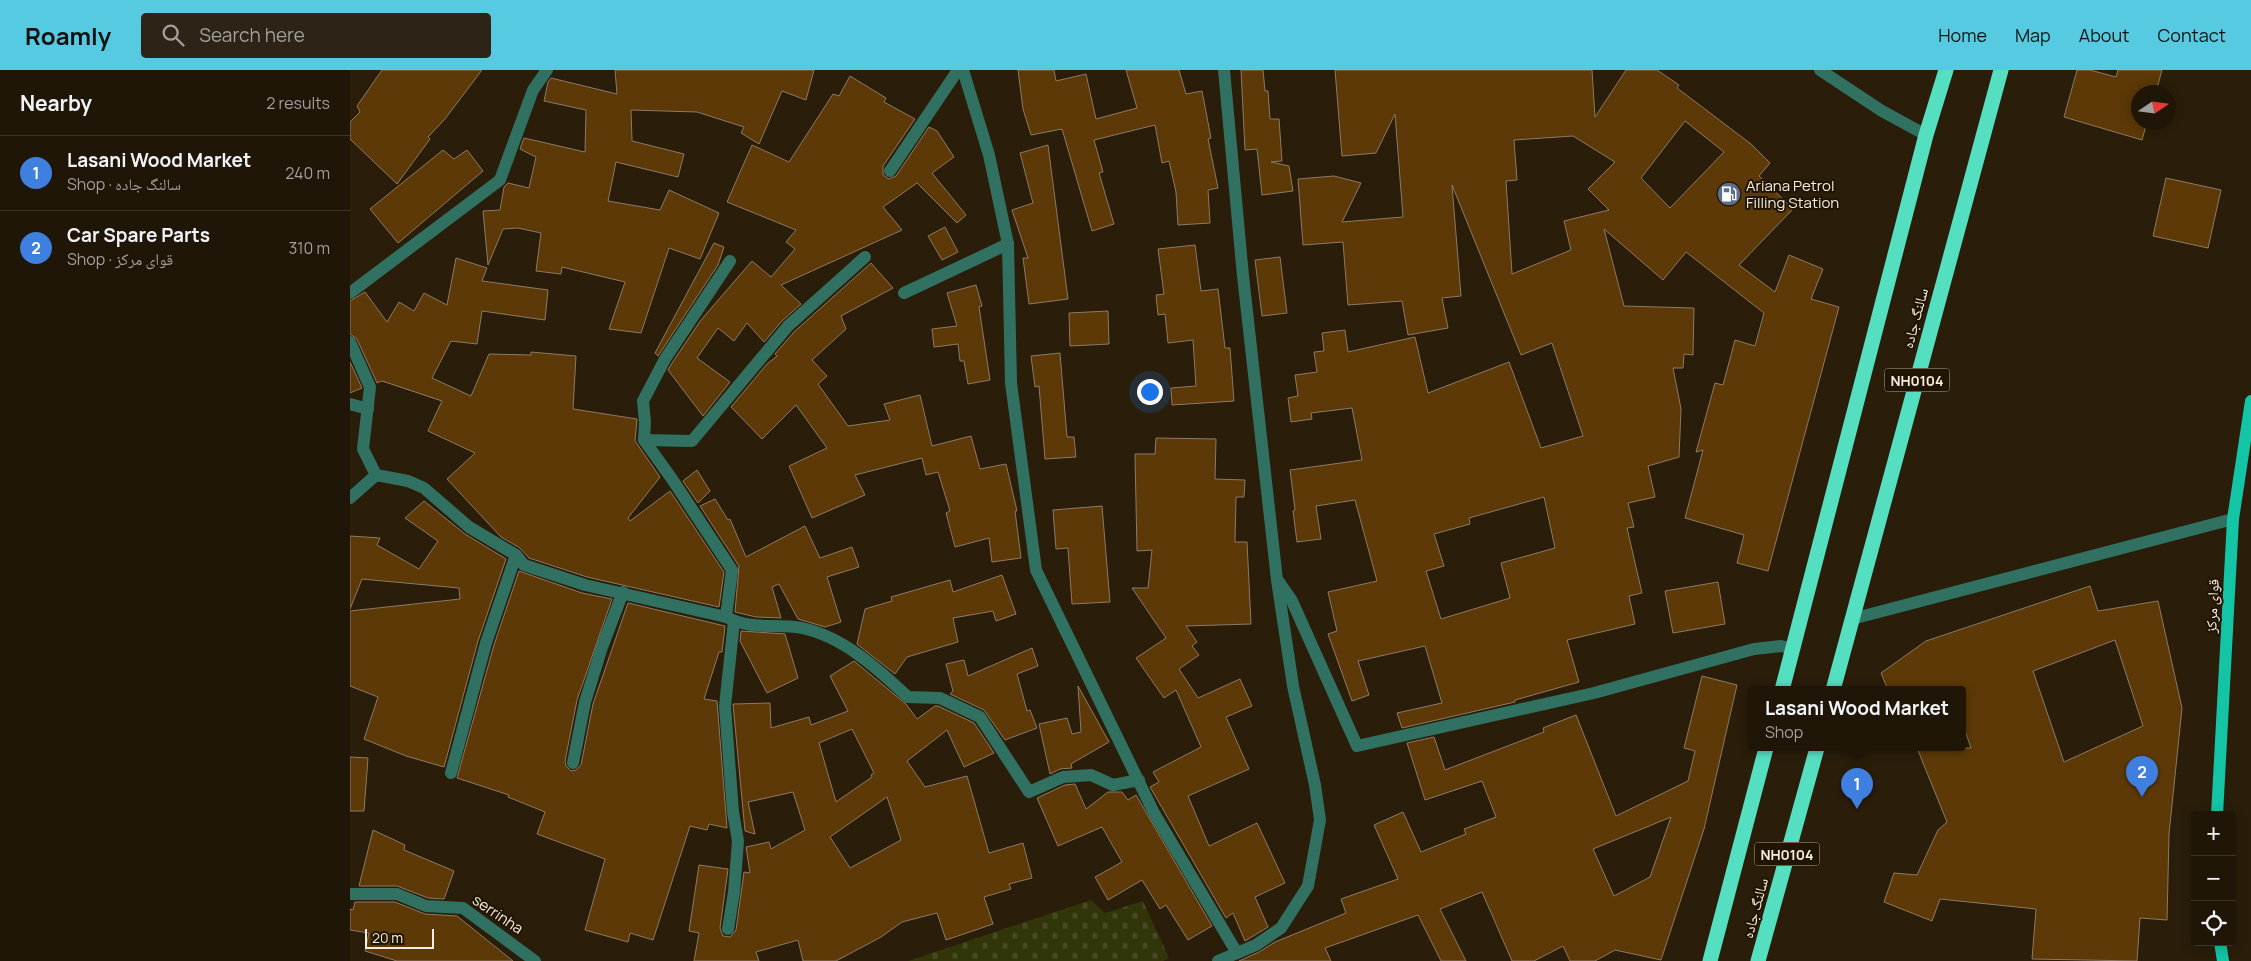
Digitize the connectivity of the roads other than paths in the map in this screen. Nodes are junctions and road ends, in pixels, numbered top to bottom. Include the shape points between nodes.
1 (547, 70) edge
2 (958, 70) edge
3 (963, 70) edge
4 (1224, 70) edge
5 (1820, 70) edge
6 (1946, 70) edge
7 (2000, 70) edge
8 (1926, 135) junction
9 (890, 171) dead end
10 (1008, 244) junction
11 (865, 257) dead end
12 (730, 261) dead end
13 (350, 293) edge
14 (904, 293) dead end
15 (350, 342) edge
16 (2251, 401) edge
17 (350, 404) edge
18 (368, 409) junction
19 (644, 440) junction
20 (376, 475) junction
21 (350, 498) edge
22 (2234, 519) junction
23 (516, 555) junction
24 (1277, 580) junction
25 (623, 592) junction
26 (730, 619) junction
27 (1852, 620) junction
28 (1792, 649) junction
29 (1783, 686) edge
30 (1834, 686) edge
31 (1765, 751) edge
32 (1816, 751) edge
33 (573, 763) dead end
34 (451, 773) dead end
35 (1139, 780) junction
36 (2217, 811) edge
37 (350, 894) edge
38 (728, 929) dead end
39 (2221, 946) edge
40 (1237, 953) junction
41 (535, 961) edge
42 (1218, 961) edge
43 (1710, 961) edge
44 (1758, 961) edge
45 (2223, 961) edge

1 - 13 street via 532,90 500,180
2 - 9 street
3 - 10 street via 989,155
4 - 24 street
5 - 8 street via 1882,111
6 - 8 highway, NH0104
7 - 27 highway, سالنگ جاده / NH0104
8 - 28 highway, NH0104
10 - 14 street
10 - 35 street via 1011,383 1036,570
11 - 19 street via 788,326 692,441
12 - 19 street via 665,359 643,402
15 - 18 street via 370,386
16 - 22 main road, قوای مرکز
17 - 18 street
18 - 20 street via 363,449
19 - 26 street via 732,570
20 - 21 street
20 - 23 street via 408,481 424,488 469,527
22 - 27 street
22 - 36 main road, قوای مرکز
23 - 25 street via 524,565 585,585
23 - 34 street via 486,643
24 - 28 street via 1292,601 1357,746 1594,693 1754,649 1781,646
24 - 40 street via 1293,686 1320,820 1308,886 1281,928
25 - 26 street
25 - 33 street via 585,702
26 - 35 street via 747,626 802,628 838,642 875,666 908,697 940,698 980,717 1029,792 1064,777 1091,775 1113,785
26 - 38 street via 725,706 738,841
27 - 30 highway, سالنگ جاده / NH0104
28 - 29 highway, NH0104
31 - 43 highway, سالنگ جاده / NH0104
32 - 44 highway, سالنگ جاده / NH0104
35 - 40 street via 1154,813
37 - 41 street, serrinha via 397,894 426,906 463,908
39 - 45 main road
40 - 42 street

